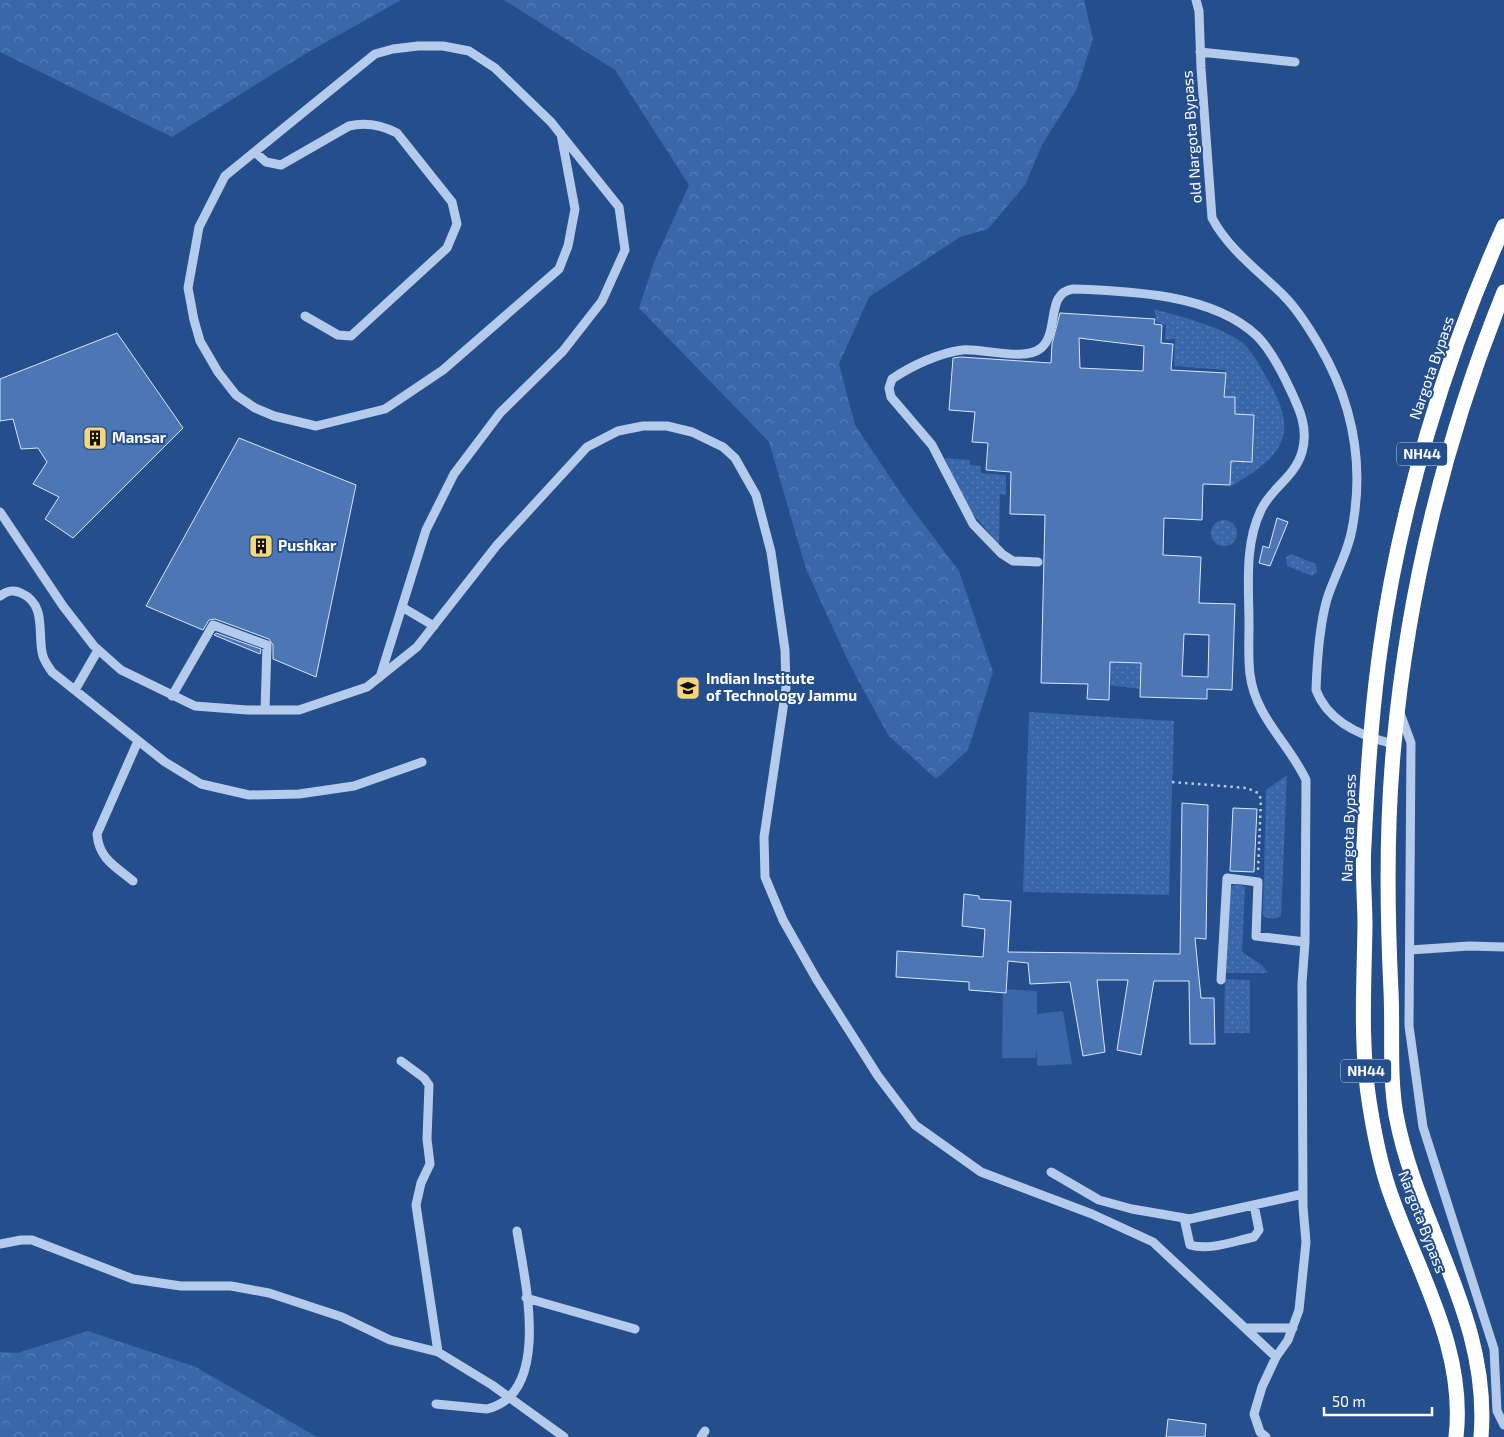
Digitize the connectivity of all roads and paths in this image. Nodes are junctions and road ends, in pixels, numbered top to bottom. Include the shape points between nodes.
1 (1196, 0) edge
2 (1200, 52) junction
3 (1295, 62) dead end
4 (561, 134) junction
5 (254, 152) junction
6 (1504, 226) edge
7 (1504, 292) edge
8 (306, 316) dead end
9 (0, 512) edge
10 (1038, 562) dead end
11 (0, 596) edge
12 (402, 607) junction
13 (434, 626) junction
14 (98, 650) junction
15 (380, 677) junction
16 (75, 690) junction
17 (172, 696) junction
18 (1399, 701) junction
19 (265, 710) junction
20 (1371, 738) junction
21 (138, 742) junction
22 (1394, 744) junction
23 (422, 762) dead end
24 (1172, 782) dead end
25 (1258, 872) dead end
26 (133, 881) dead end
27 (1305, 942) junction
28 (1504, 947) edge
29 (1410, 950) junction
30 (1221, 980) dead end
31 (401, 1061) dead end
32 (1051, 1172) dead end
33 (1303, 1194) junction
34 (1254, 1205) junction
35 (1184, 1218) junction
36 (517, 1231) dead end
37 (0, 1244) edge
38 (526, 1298) junction
39 (1245, 1328) junction
40 (1293, 1328) junction
41 (635, 1329) dead end
42 (438, 1352) junction
43 (1276, 1357) junction
44 (509, 1396) junction
45 (436, 1404) dead end
46 (1504, 1425) edge
47 (564, 1437) edge
48 (1266, 1437) edge
49 (1456, 1437) edge
50 (1481, 1437) edge

1 - 2 street, old Nargota Bypass
2 - 3 street
2 - 20 street, old Nargota Bypass via 1212,218 1235,250 1297,311 1327,359 1350,414 1358,481 1353,525 1324,611 1316,690 1336,718
4 - 5 street via 495,68 470,51 418,46 375,54
4 - 5 street via 575,209 568,246 559,268 442,370 385,409 316,426 274,416 254,408 236,395 200,341 194,320 188,288 199,227 225,176
4 - 12 street via 619,207 625,250 602,301 563,351 500,413 454,474 426,530
5 - 8 street via 266,162 281,165 349,126 362,123 381,126 397,133 452,202 457,224 447,248 351,336 338,335
6 - 20 highway, Nargota Bypass / NH44 via 1456,350 1414,482 1388,600
7 - 18 highway, Nargota Bypass / NH44 via 1462,411 1439,491 1417,590
9 - 14 street via 63,606
10 - 27 street via 1013,561 973,524 932,445 892,396 889,388 892,379 950,352 1015,354 1041,348 1049,336 1059,296 1064,290 1132,291 1201,305 1240,322 1258,336 1286,381 1302,415 1304,438 1295,470 1262,507 1256,519 1248,562 1250,674 1255,698 1264,718 1297,761 1306,780
11 - 16 street via 9,590 18,591 32,600 42,632 45,661 52,672
12 - 13 street
12 - 15 street
13 - 15 street via 417,647
13 - 39 street via 497,545 587,447 618,431 667,426 692,432 722,447 734,458 756,495 771,552 785,650 786,688 764,838 765,877 783,920 817,980 878,1076 915,1125 981,1172 1092,1214 1152,1242
14 - 16 street
14 - 17 street via 121,670
15 - 19 street via 367,687 299,710
16 - 21 street
17 - 19 street via 195,706
17 - 19 street via 213,625 267,645
18 - 22 highway, Nargota Bypass / NH44
18 - 29 street via 1411,743
20 - 22 street, old Nargota Bypass
20 - 49 highway, Nargota Bypass / NH44 via 1363,848 1364,1030 1369,1103 1392,1199 1432,1295 1448,1348 1457,1400
21 - 23 street via 201,784 249,795 299,794 354,786
21 - 26 street via 98,834 98,846 106,859
22 - 50 highway, Nargota Bypass / NH44 via 1389,907 1392,1076 1396,1112 1406,1158 1471,1332 1480,1376
24 - 25 path via 1247,788 1258,793 1261,799
27 - 30 street via 1256,936 1258,882 1227,878
27 - 33 street via 1302,983
28 - 29 street
29 - 46 street via 1409,1026 1423,1127 1494,1349 1497,1411
31 - 42 street via 429,1085 427,1139 430,1164 420,1183 416,1206
32 - 35 street via 1099,1200
33 - 34 street
33 - 40 street via 1306,1242 1299,1310
34 - 35 street
34 - 35 street via 1259,1230 1254,1237 1217,1246 1190,1245
36 - 38 street
37 - 42 street via 32,1240 103,1269 163,1284 260,1290 342,1317 390,1340
38 - 41 street
38 - 44 street via 530,1352
39 - 40 street
39 - 43 street
40 - 43 street
42 - 44 street
43 - 48 street via 1254,1414 1260,1432
44 - 45 street via 487,1409
44 - 47 street

